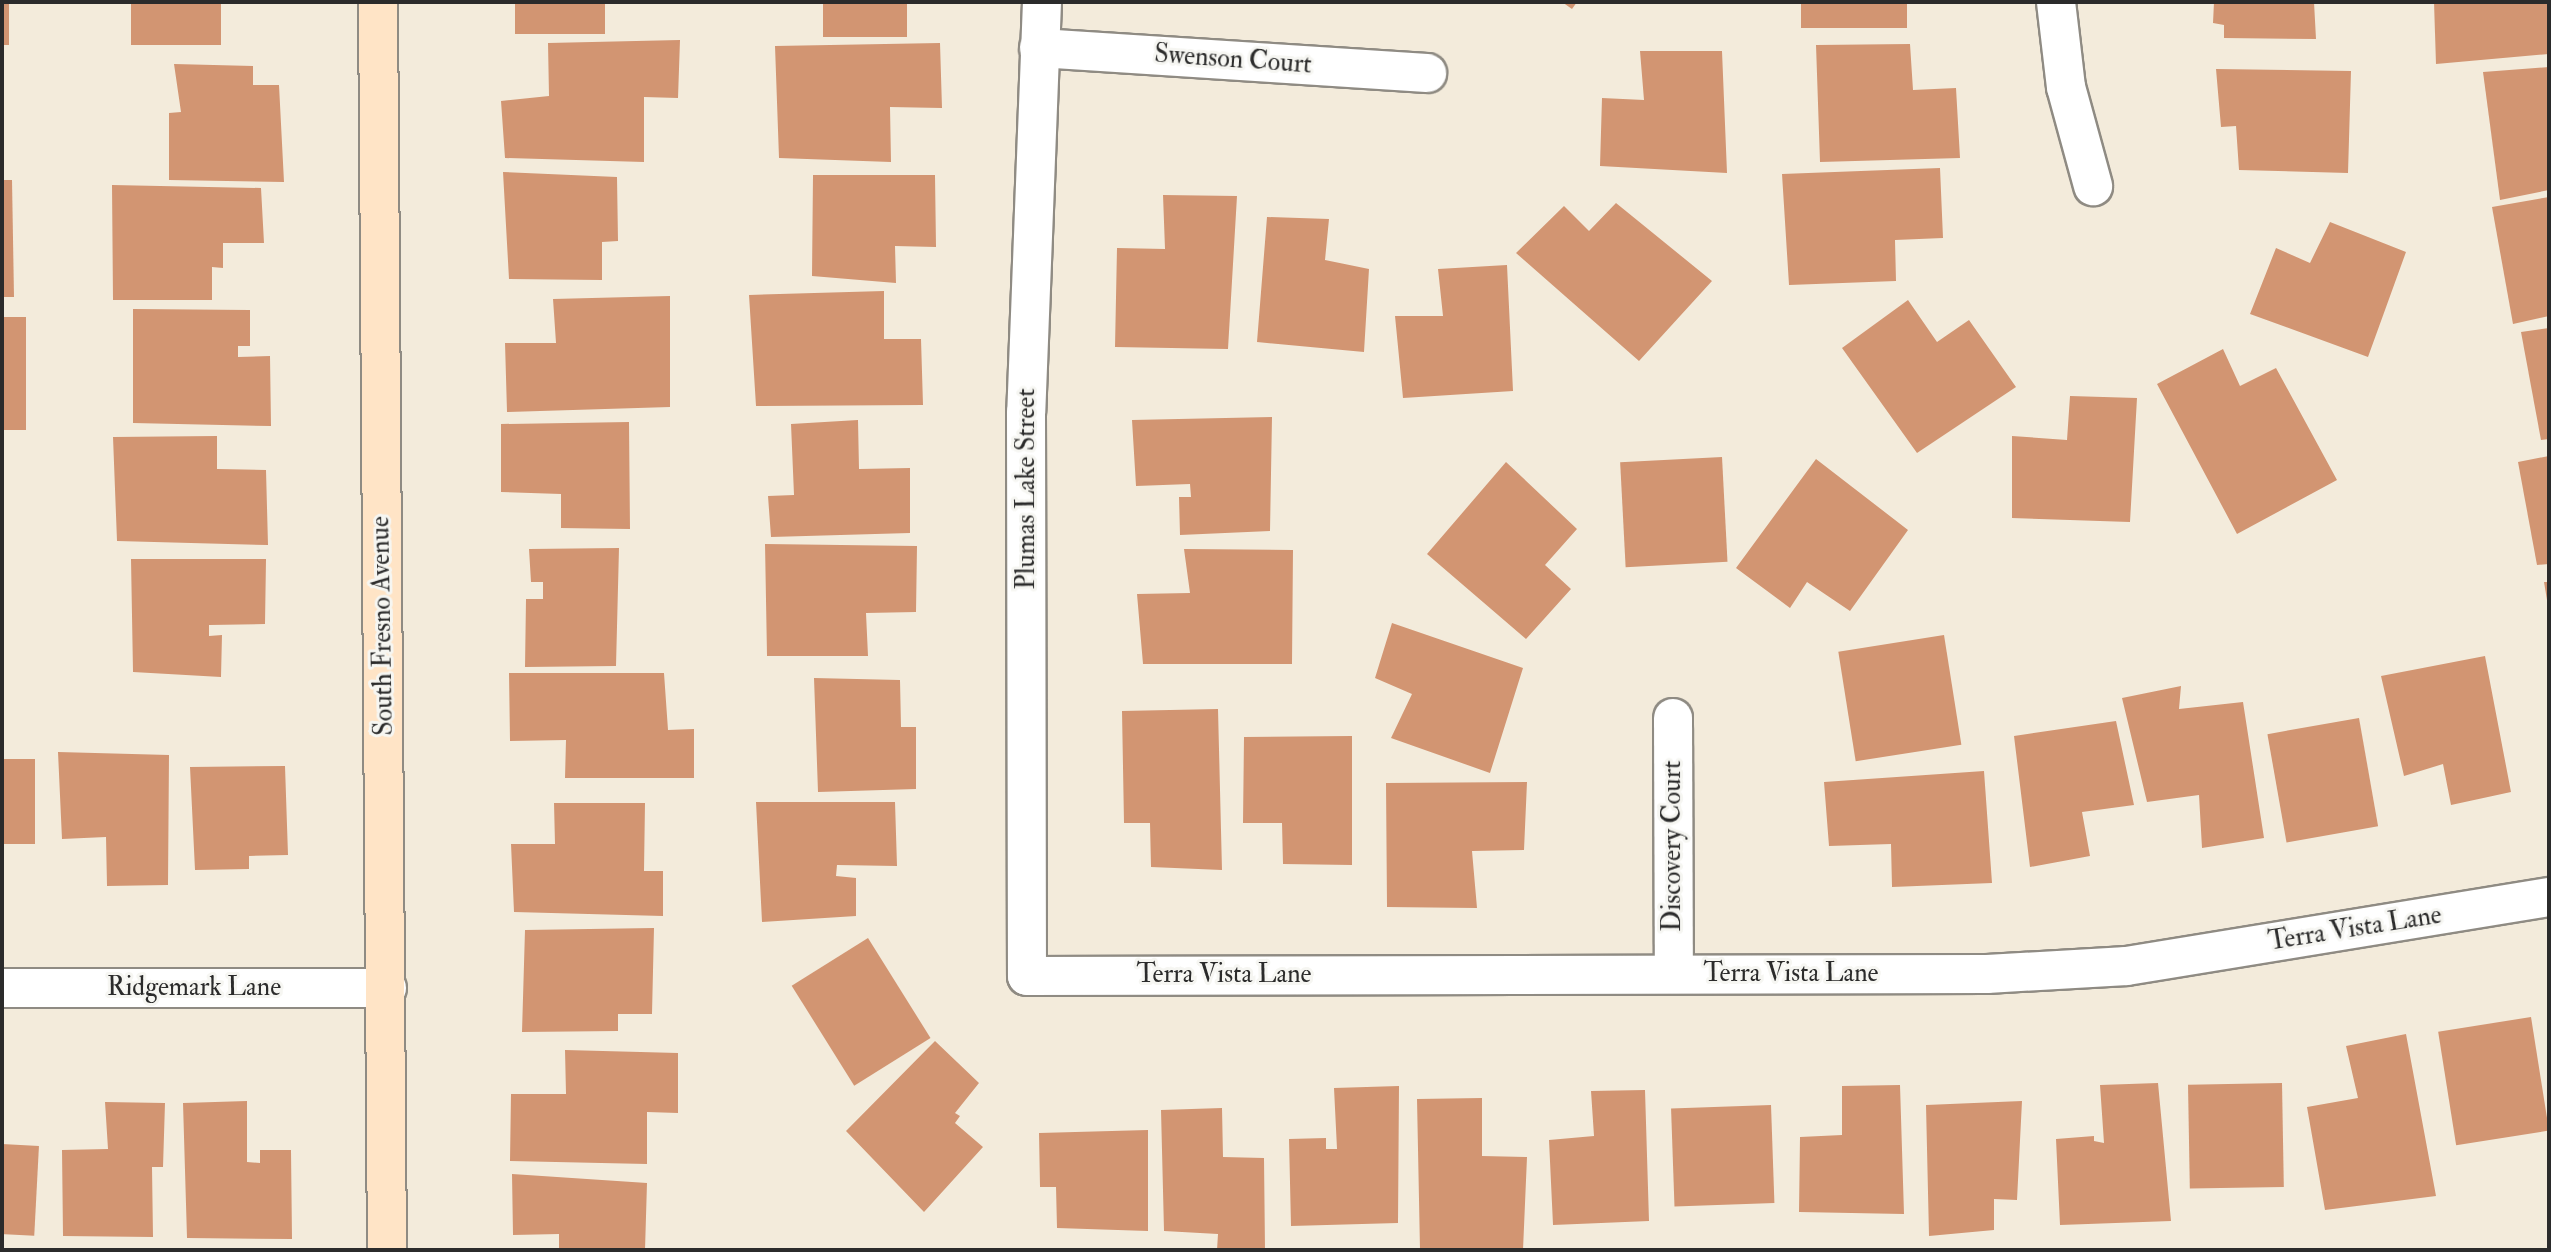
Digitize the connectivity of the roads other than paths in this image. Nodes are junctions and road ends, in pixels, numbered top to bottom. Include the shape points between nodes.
1 (378, 2) edge
2 (1042, 2) edge
3 (2056, 2) edge
4 (1039, 48) junction
5 (1427, 73) dead end
6 (2093, 186) dead end
7 (1672, 719) dead end
8 (2549, 897) edge
9 (1674, 974) junction
10 (1027, 976) joint
11 (2, 988) edge
12 (387, 988) junction
13 (387, 1250) edge

1 - 12 street, South Fresno Avenue
2 - 4 street, Plumas Lake Street
3 - 6 street via 2066,87
4 - 5 street, Swenson Court
4 - 10 street, Plumas Lake Street via 1026,412
7 - 9 street, Discovery Court
8 - 9 street, Terra Vista Lane via 2127,966 1987,974
9 - 10 street, Terra Vista Lane
11 - 12 street, Ridgemark Lane
12 - 13 street, South Fresno Avenue

